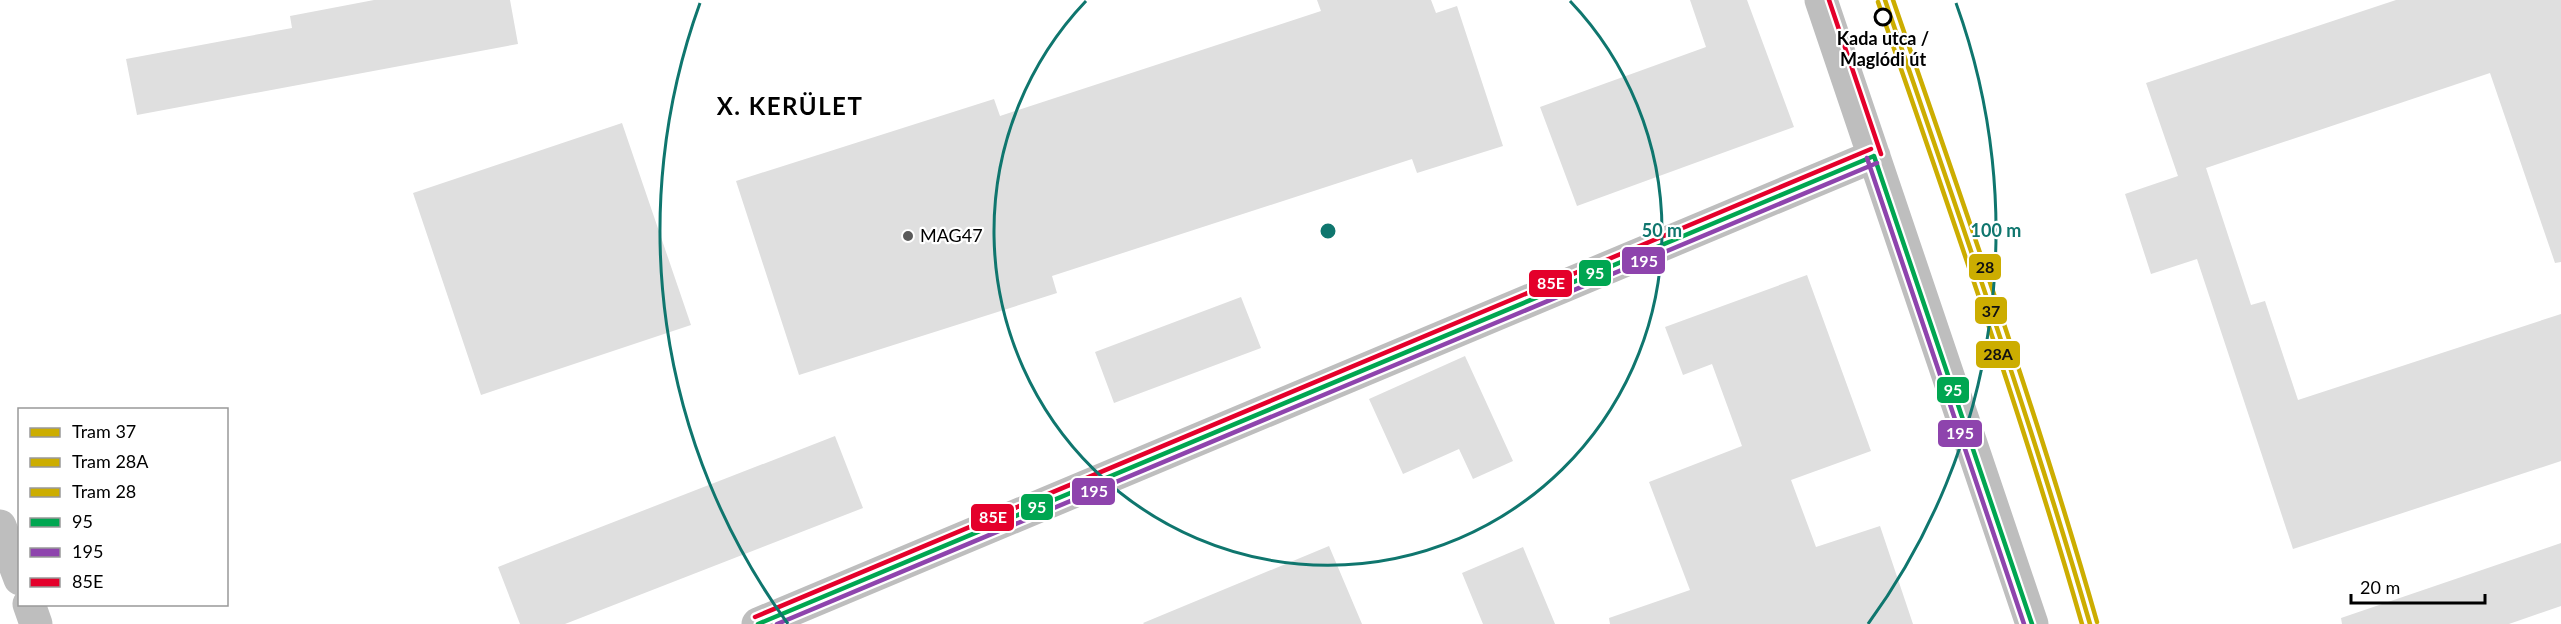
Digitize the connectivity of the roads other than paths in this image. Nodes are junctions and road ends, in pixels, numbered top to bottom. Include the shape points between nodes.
1 (1821, 0) edge
2 (1874, 156) junction
3 (0, 526) edge
4 (18, 574) edge
5 (30, 606) edge
6 (36, 624) edge
7 (758, 624) edge
8 (2032, 624) edge

1 - 2 street
2 - 7 street
2 - 8 street
3 - 4 street
5 - 6 street

